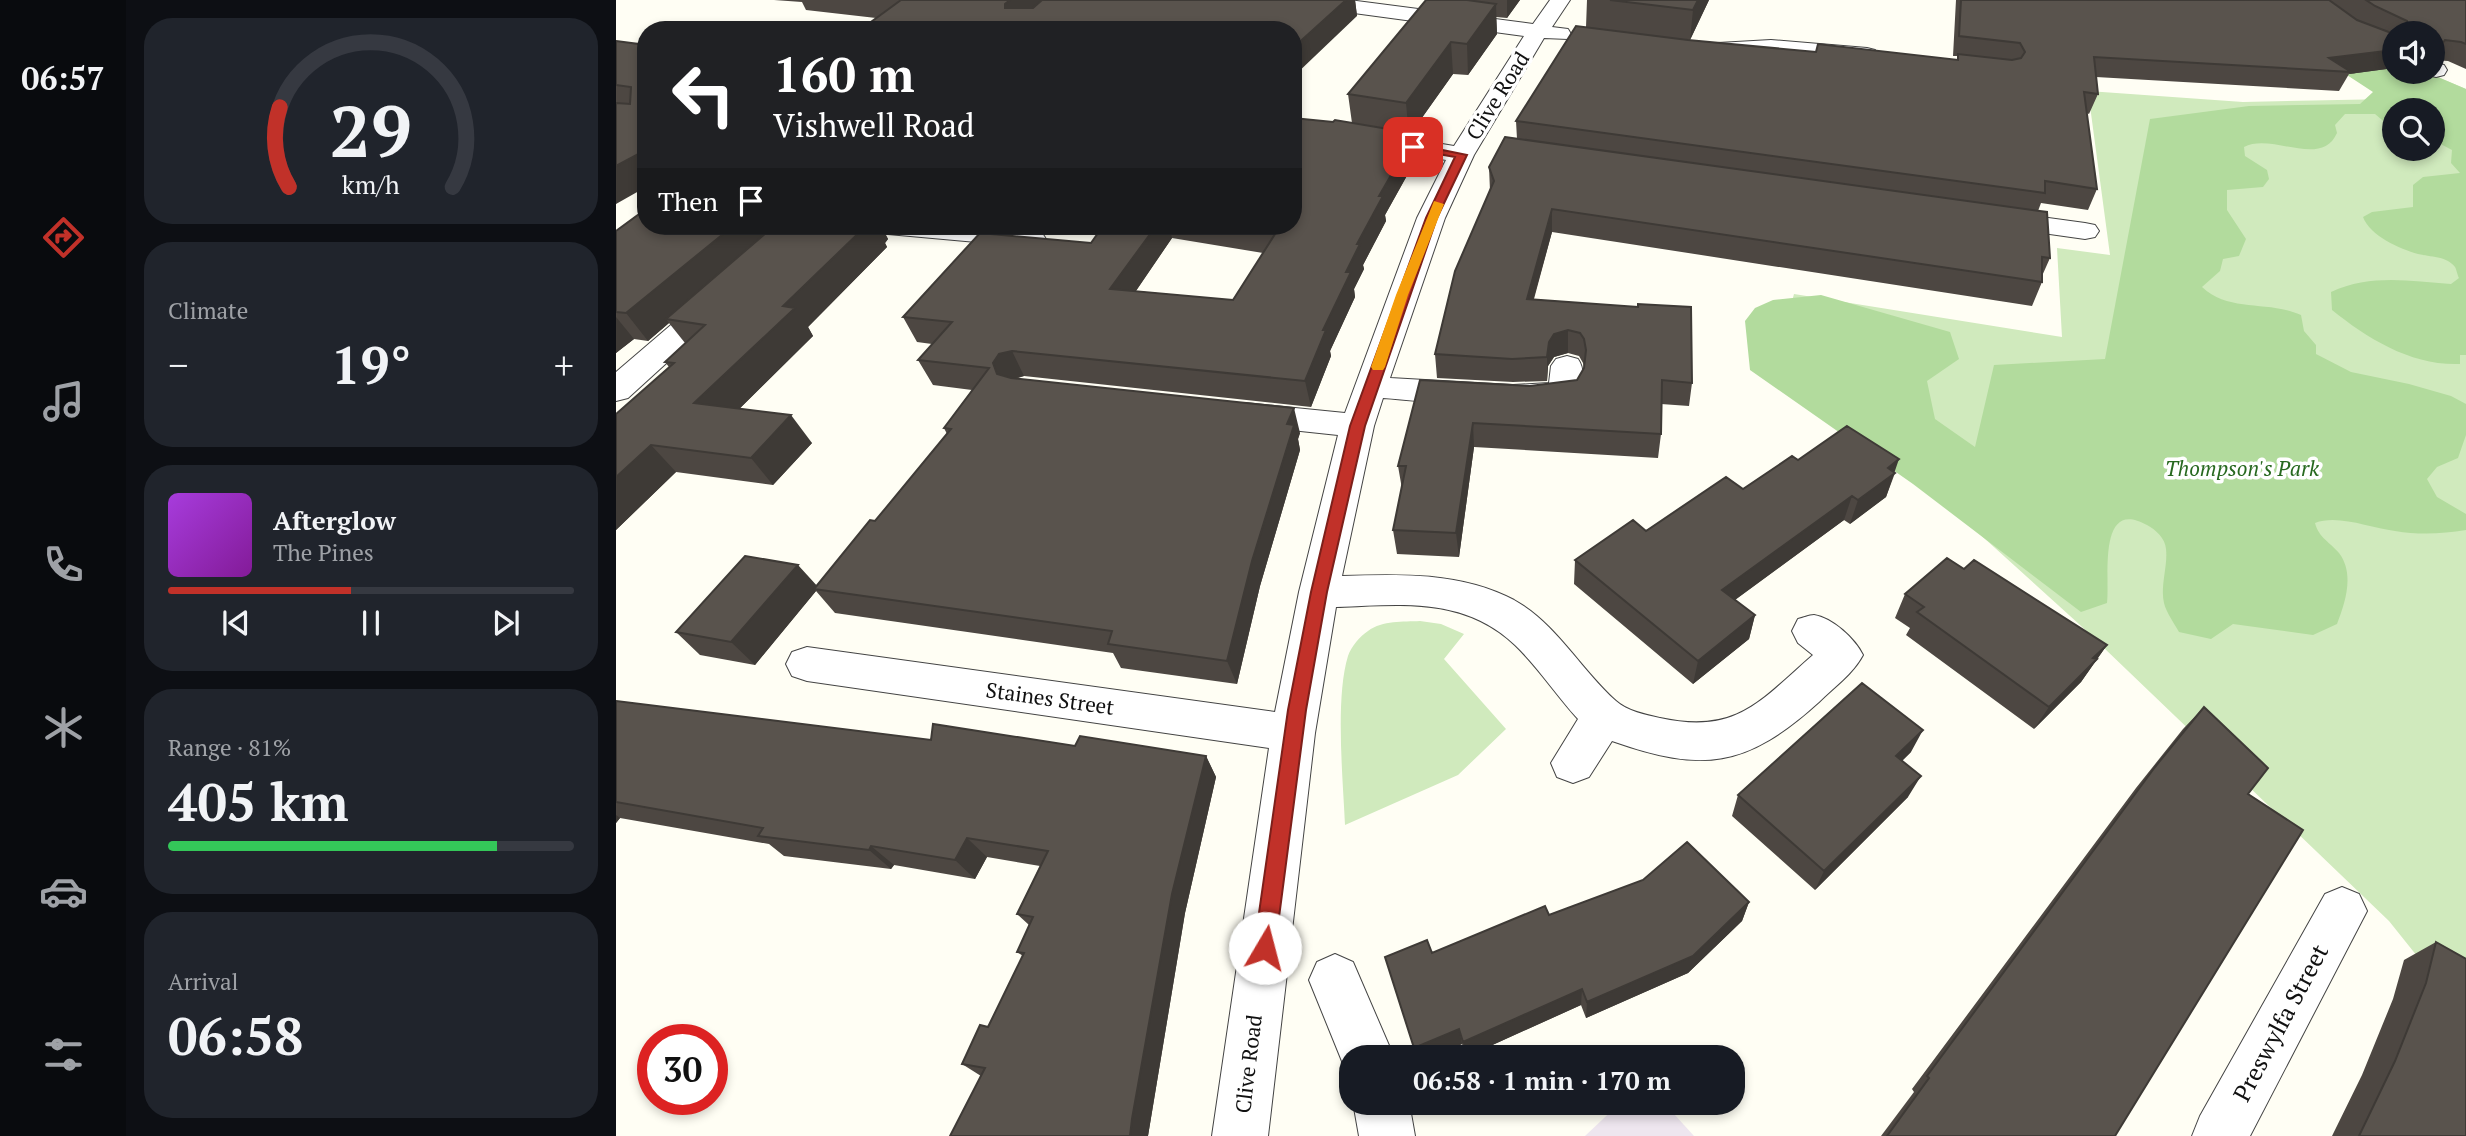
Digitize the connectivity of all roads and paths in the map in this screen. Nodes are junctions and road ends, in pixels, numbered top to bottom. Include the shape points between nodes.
1 (1302, 0) edge
2 (1560, 0) edge
3 (1540, 31) junction
4 (1580, 36) edge
5 (1697, 50) edge
6 (1886, 57) edge
7 (1302, 127) edge
8 (1475, 149) junction
9 (1975, 216) edge
10 (2085, 231) dead end
11 (986, 235) edge
12 (1052, 241) edge
13 (740, 281) edge
14 (1567, 366) dead end
15 (1371, 387) junction
16 (616, 390) edge
17 (1219, 411) edge
18 (1357, 426) junction
19 (1319, 592) junction
20 (1812, 631) dead end
21 (807, 664) dead end
22 (1603, 717) junction
23 (1293, 733) junction
24 (1573, 762) dead end
25 (2342, 911) dead end
26 (1335, 980) dead end
27 (1362, 1045) edge
28 (1383, 1115) edge
29 (1240, 1136) edge
30 (1387, 1136) edge
31 (2220, 1136) edge

1 - 3 street
2 - 3 street, Clive Road
3 - 4 street
3 - 8 street, Clive Road via 1509,74
5 - 6 street via 1771,47
7 - 8 street
8 - 15 street, Clive Road via 1431,218
9 - 10 street
11 - 12 street
13 - 16 street
14 - 15 street via 1564,393 1512,410
15 - 18 street, Clive Road
17 - 18 street
18 - 19 street, Clive Road
19 - 22 street via 1413,591 1461,596 1500,611 1533,635
19 - 23 street, Clive Road
20 - 22 street via 1842,655 1755,729 1725,740 1689,740 1653,737
21 - 23 street, Staines Street
22 - 24 street
23 - 29 street, Clive Road
25 - 31 street, Preswylfa Street
26 - 27 street
28 - 30 street

